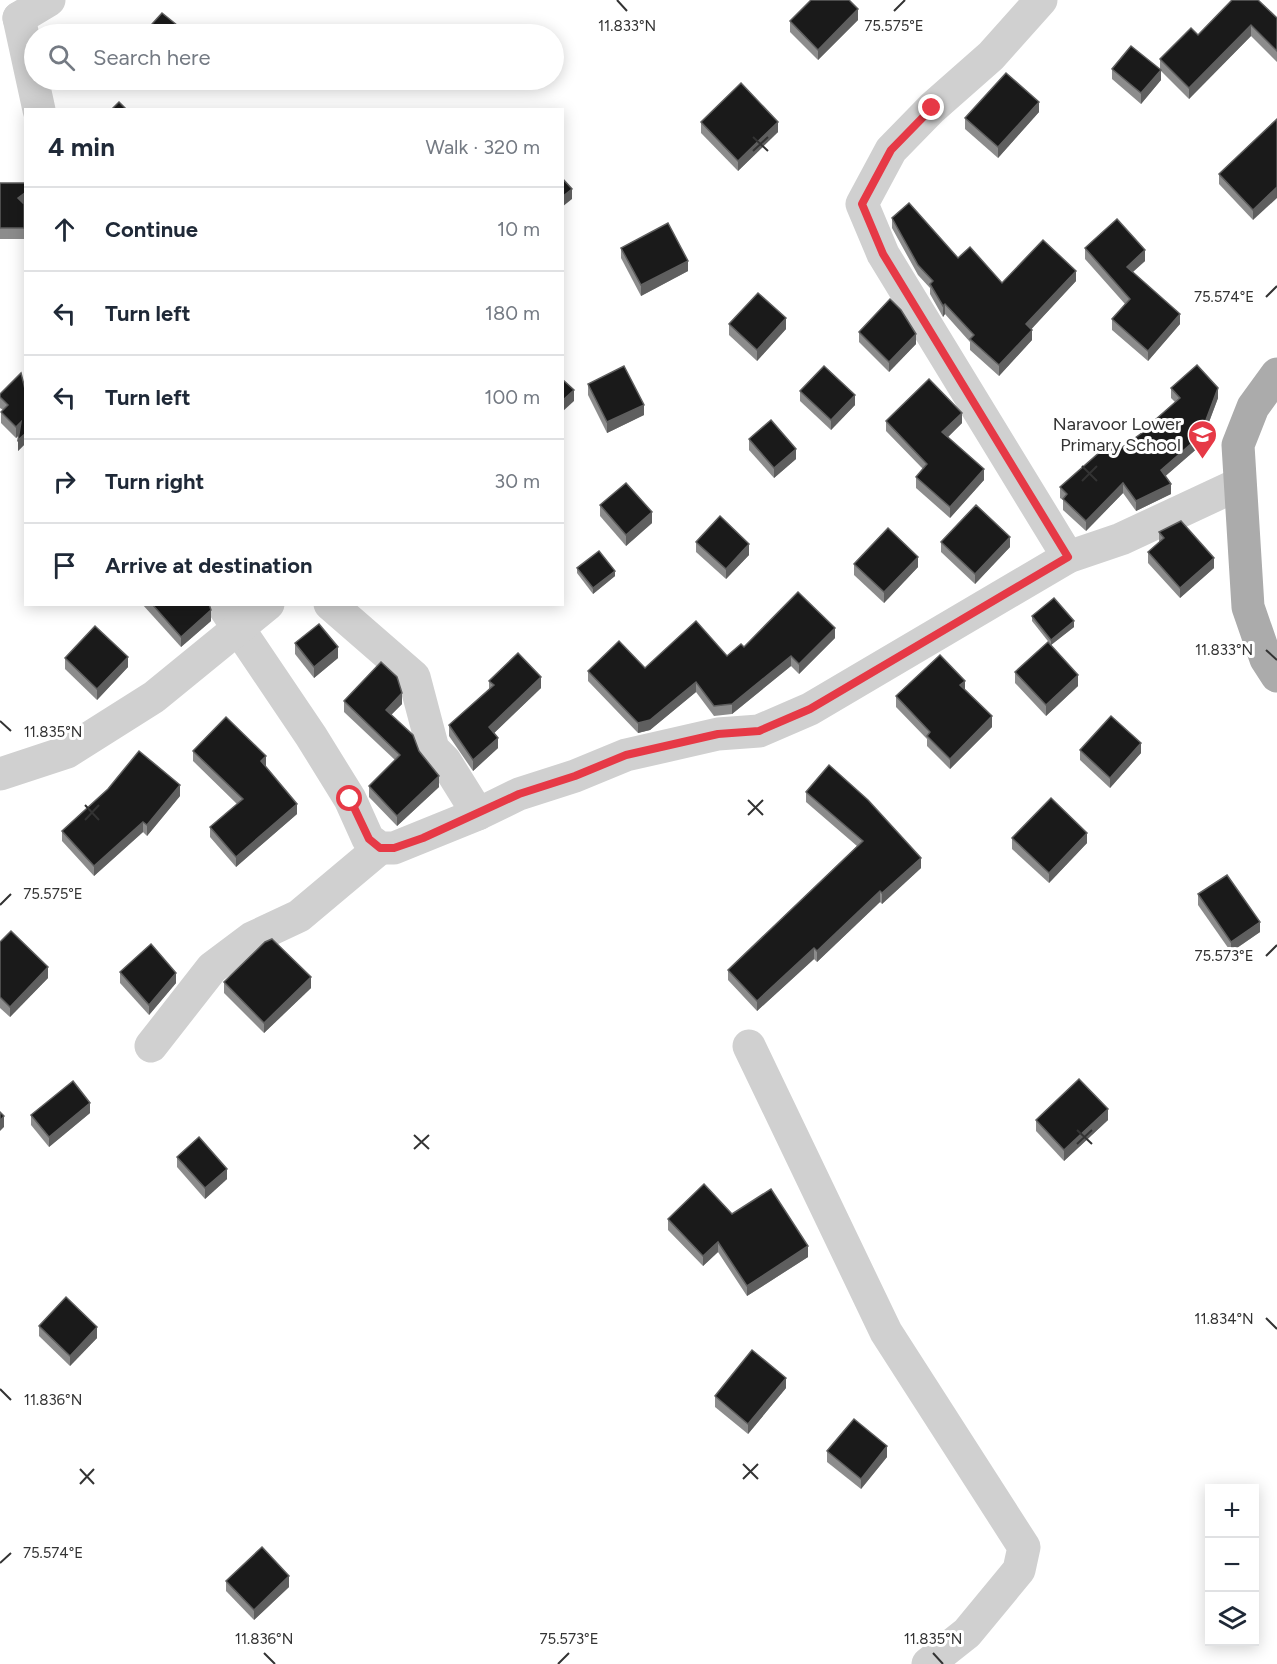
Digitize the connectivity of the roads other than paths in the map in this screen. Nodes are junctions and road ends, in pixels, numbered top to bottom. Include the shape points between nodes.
1 (49, 0) edge
2 (1041, 0) edge
3 (9, 13) edge
4 (24, 62) edge
5 (33, 90) edge
6 (38, 108) edge
7 (1277, 374) edge
8 (1239, 484) junction
9 (1068, 557) junction
10 (262, 606) edge
11 (332, 606) edge
12 (230, 617) edge
13 (1277, 676) edge
14 (0, 774) edge
15 (478, 814) junction
16 (380, 848) junction
17 (151, 1046) dead end
18 (749, 1046) dead end
19 (928, 1664) edge

1 - 3 street
2 - 9 street via 991,56 891,150 862,204 883,254
3 - 4 street
5 - 6 street
7 - 8 main road via 1253,407 1238,445
8 - 9 street via 1121,538
8 - 13 main road via 1248,607 1266,658
9 - 15 street via 810,709 759,731 718,734 626,755 519,794
10 - 12 street
11 - 15 street via 414,677 433,749 445,761
12 - 14 street via 154,697 67,753
12 - 16 street via 350,799 369,839
15 - 16 street via 423,838 394,848
16 - 17 street via 298,916 252,938 212,968
18 - 19 street via 886,1332 1024,1547 1019,1570 967,1633

